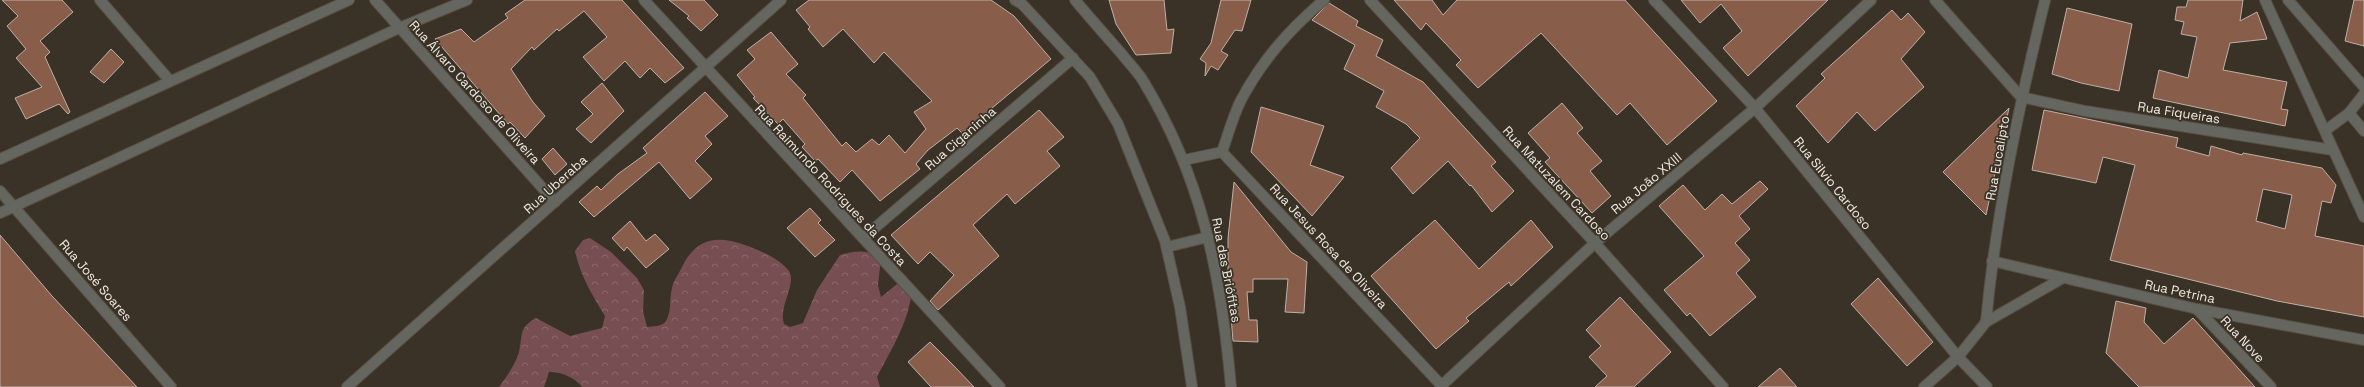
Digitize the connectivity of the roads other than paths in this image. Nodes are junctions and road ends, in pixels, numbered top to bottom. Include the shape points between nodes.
1 (100, 0) edge
2 (349, 0) edge
3 (375, 0) edge
4 (467, 0) edge
5 (644, 0) edge
6 (781, 0) edge
7 (1015, 0) edge
8 (1075, 0) edge
9 (1324, 0) edge
10 (1370, 0) edge
11 (1654, 0) edge
12 (1871, 0) edge
13 (1935, 0) edge
14 (2044, 0) edge
15 (2265, 0) edge
16 (2288, 0) edge
17 (399, 28) junction
18 (1073, 58) junction
19 (705, 68) junction
20 (170, 80) junction
21 (2364, 87) edge
22 (2364, 94) edge
23 (2021, 97) junction
24 (1755, 108) junction
25 (2349, 114) junction
26 (2326, 130) junction
27 (2364, 131) edge
28 (2333, 150) junction
29 (1222, 152) junction
30 (0, 160) edge
31 (1184, 160) junction
32 (0, 191) edge
33 (555, 202) junction
34 (15, 206) junction
35 (0, 213) edge
36 (2364, 217) edge
37 (1208, 237) junction
38 (863, 238) junction
39 (1595, 243) junction
40 (1167, 247) junction
41 (1992, 261) junction
42 (2061, 279) junction
43 (2197, 309) junction
44 (1986, 322) junction
45 (2364, 340) edge
46 (1958, 357) junction
47 (1442, 386) edge
48 (171, 387) edge
49 (347, 387) edge
50 (1000, 387) edge
51 (1192, 387) edge
52 (1231, 387) edge
53 (1723, 387) edge
54 (1924, 387) edge
55 (1987, 387) edge
56 (2271, 387) edge

1 - 20 street
2 - 20 street
3 - 17 street, Rua Álvaro Cardoso de Oliveira
4 - 17 street
5 - 19 street, Rua Raimundo Rodrigues da Costa
6 - 19 street, Rua Uberaba
7 - 18 street via 1022,4
8 - 31 street, Rua das Briófitas via 1141,78
9 - 29 street via 1288,32 1256,76 1240,101
10 - 39 street, Rua Matuzalem Cardoso
11 - 24 street, Rua Silvio Cardoso
12 - 24 street, Rua João XXIII
13 - 23 street
14 - 23 street, Rua Eucalipto
15 - 26 street
16 - 21 street
17 - 33 street, Rua Álvaro Cardoso de Oliveira
17 - 34 street
18 - 38 street, Rua Ciganinha
18 - 40 street via 1090,77 1118,124
19 - 33 street, Rua Uberaba
19 - 38 street, Rua Raimundo Rodrigues da Costa
20 - 30 street
22 - 25 street
23 - 28 street, Rua Fiqueiras via 2085,111
23 - 41 street, Rua Eucalipto
24 - 39 street, Rua João XXIII
24 - 46 street, Rua Silvio Cardoso
25 - 26 street
25 - 27 street
26 - 28 street
28 - 36 street
29 - 31 street
29 - 47 street, Rua Jesus Rosa de Oliveira
31 - 37 street, Rua das Briófitas
32 - 34 street, Rua José Soares
33 - 49 street, Rua Uberaba
34 - 35 street
34 - 48 street, Rua José Soares
37 - 40 street
37 - 52 street, Rua das Briófitas via 1226,331
38 - 50 street, Rua Raimundo Rodrigues da Costa
39 - 47 street, Rua João XXIII
39 - 53 street, Rua Matuzalem Cardoso
40 - 51 street via 1180,307
41 - 42 street, Rua Petrina
41 - 44 street, Rua Eucalipto
42 - 43 street, Rua Petrina
42 - 44 street
43 - 45 street, Rua Petrina
43 - 56 street, Rua Nove
44 - 46 street
46 - 54 street
46 - 55 street, Rua Silvio Cardoso

